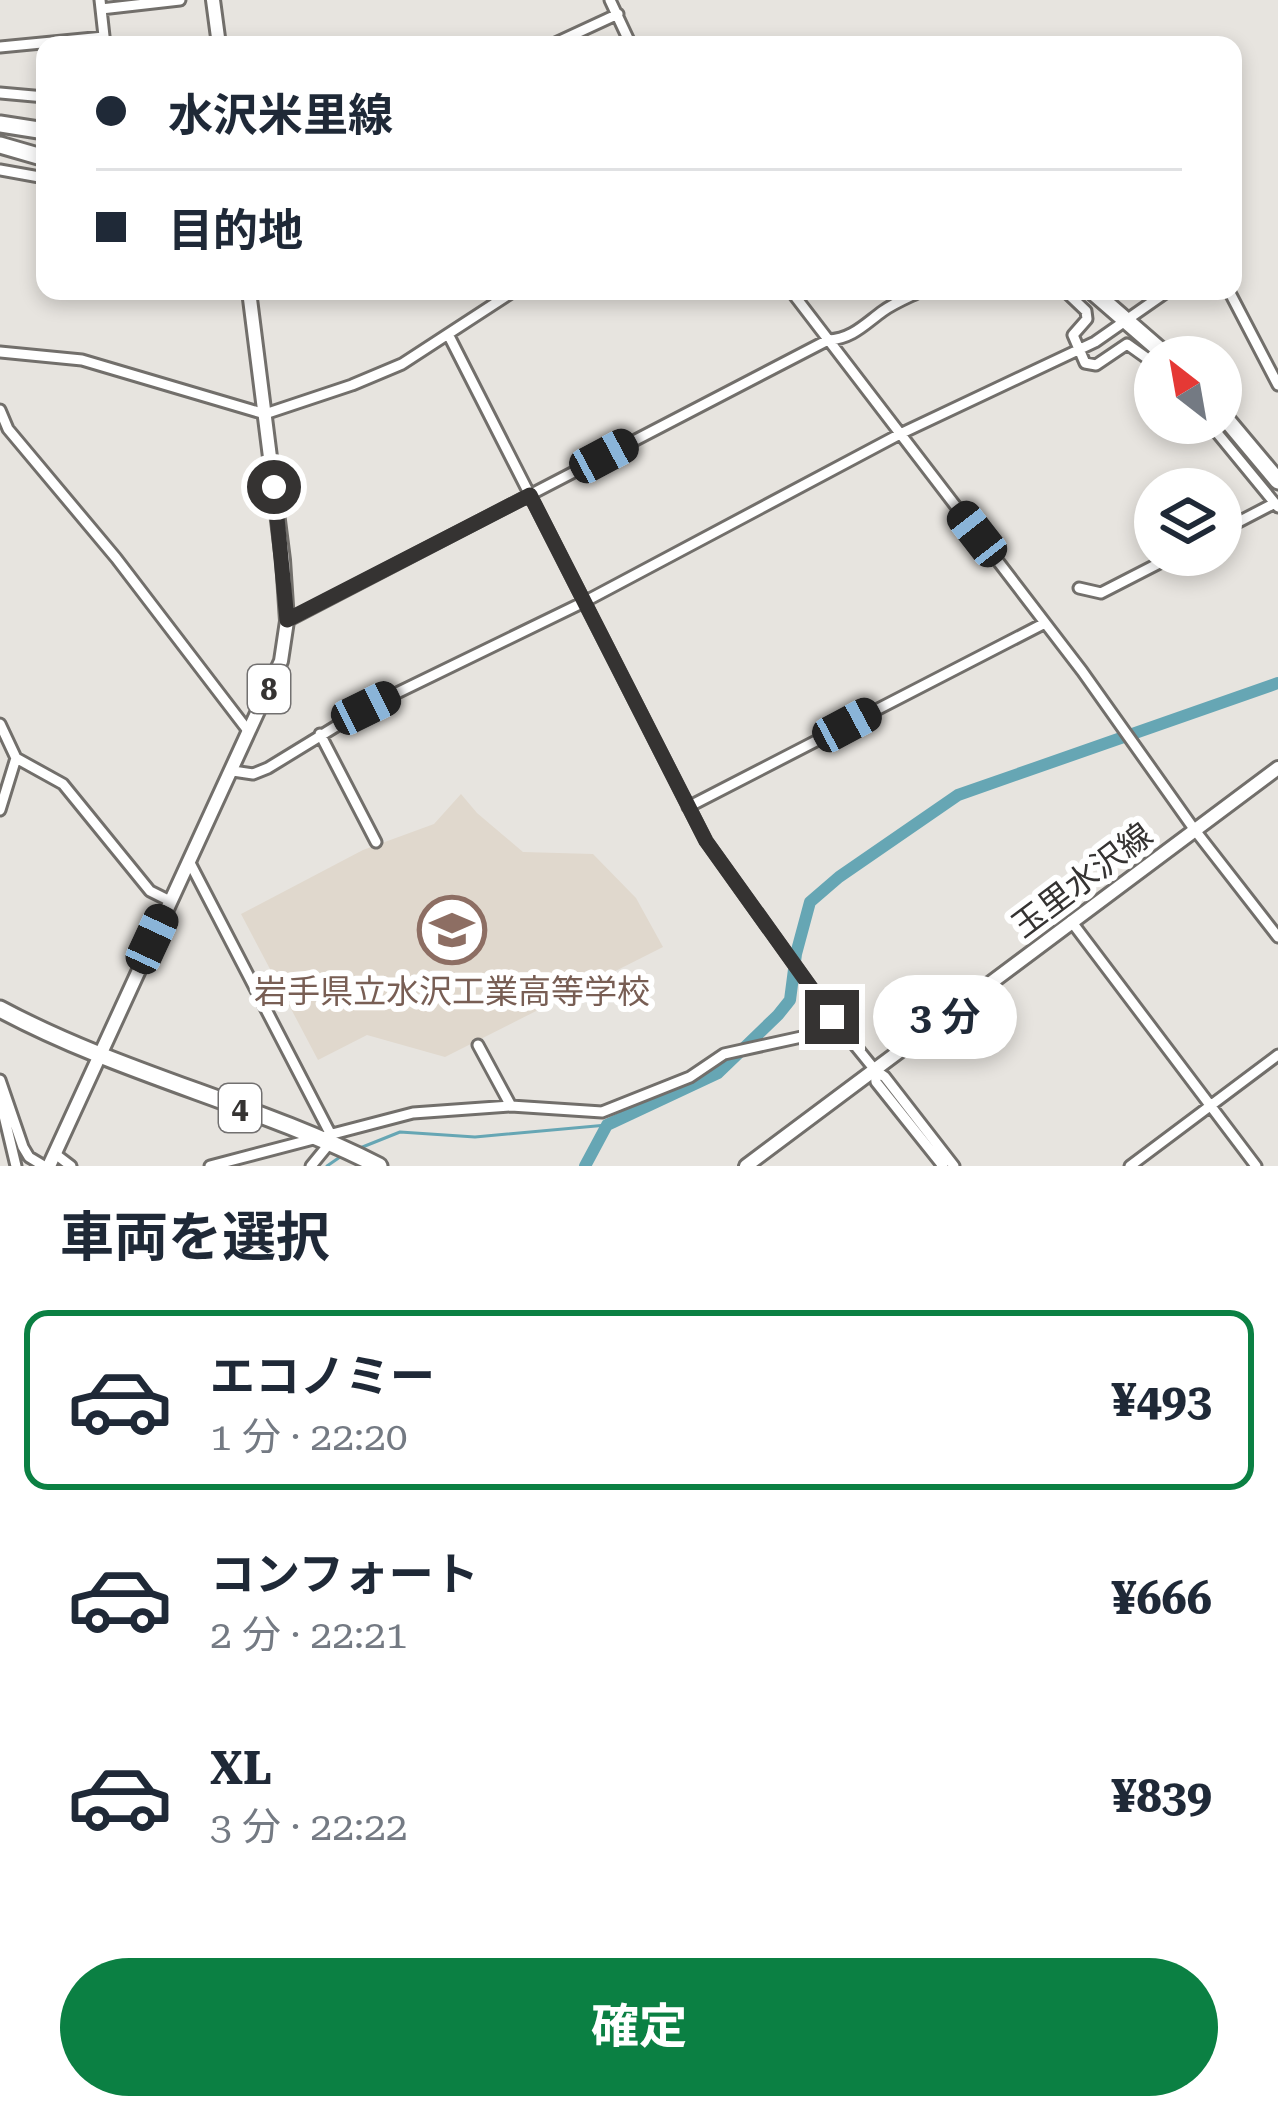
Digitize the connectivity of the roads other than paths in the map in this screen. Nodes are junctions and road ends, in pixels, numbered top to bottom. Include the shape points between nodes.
1 (180, 0) edge
2 (213, 0) edge
3 (610, 0) edge
4 (101, 5) edge
5 (618, 14) junction
6 (104, 36) edge
7 (218, 36) edge
8 (570, 36) edge
9 (627, 36) edge
10 (36, 45) edge
11 (0, 47) edge
12 (0, 93) edge
13 (36, 97) edge
14 (0, 124) edge
15 (36, 130) edge
16 (0, 142) edge
17 (36, 151) edge
18 (0, 170) edge
19 (36, 176) edge
20 (250, 300) edge
21 (501, 300) edge
22 (798, 300) edge
23 (904, 300) edge
24 (1074, 300) edge
25 (1103, 300) edge
26 (1155, 300) edge
27 (1234, 300) edge
28 (1127, 319) junction
29 (449, 336) junction
30 (1145, 336) edge
31 (828, 340) junction
32 (1134, 347) edge
33 (1078, 350) junction
34 (0, 352) edge
35 (1278, 385) edge
36 (0, 410) edge
37 (265, 414) junction
38 (900, 434) junction
39 (1242, 438) edge
40 (1226, 444) edge
41 (1278, 481) edge
42 (530, 495) junction
43 (1277, 505) edge
44 (1242, 521) edge
45 (1134, 576) edge
46 (1079, 588) dead end
47 (584, 602) junction
48 (287, 620) junction
49 (1045, 622) junction
50 (0, 724) edge
51 (250, 733) junction
52 (320, 734) junction
53 (16, 758) junction
54 (1278, 768) edge
55 (233, 771) junction
56 (688, 807) junction
57 (0, 810) edge
58 (1194, 829) junction
59 (376, 842) dead end
60 (189, 860) junction
61 (170, 901) junction
62 (1071, 921) junction
63 (1278, 937) edge
64 (0, 1009) edge
65 (832, 1017) junction
66 (478, 1045) dead end
67 (99, 1054) junction
68 (1278, 1055) edge
69 (875, 1070) junction
70 (0, 1080) edge
71 (0, 1099) edge
72 (1213, 1104) junction
73 (511, 1106) junction
74 (326, 1138) junction
75 (49, 1162) edge
76 (16, 1166) edge
77 (71, 1166) edge
78 (211, 1166) edge
79 (310, 1166) edge
80 (379, 1166) edge
81 (746, 1166) edge
82 (943, 1166) edge
83 (954, 1166) edge
84 (1130, 1166) edge
85 (1256, 1166) edge

1 - 4 street
2 - 7 main road
3 - 5 street
4 - 6 street
5 - 8 street
5 - 9 street
10 - 11 street
12 - 13 street
14 - 15 highway
16 - 17 highway
18 - 19 street
20 - 37 main road, 8
21 - 29 street
22 - 31 street
23 - 31 street
24 - 33 street via 1087,320 1072,335
25 - 28 highway
26 - 28 street
27 - 35 street
28 - 30 highway
28 - 33 street
29 - 37 street via 352,386
29 - 42 street
31 - 38 street
31 - 42 street
32 - 33 street via 1116,348 1092,366
33 - 38 street
34 - 37 street via 82,360
36 - 51 street
37 - 48 main road, 8
38 - 47 street
38 - 49 street
39 - 41 highway
40 - 43 street
42 - 47 street
42 - 48 street
43 - 44 street
45 - 46 street via 1099,594
47 - 52 street
47 - 56 street
48 - 51 main road, 8 via 281,661
49 - 56 street
49 - 58 street
50 - 53 street
51 - 55 main road, 8
52 - 55 street via 268,768
52 - 59 street
53 - 57 street
53 - 61 street via 63,784 150,891
54 - 58 main road, 玉里水沢線
55 - 60 main road, 8
56 - 65 street
58 - 62 main road, 玉里水沢線
58 - 63 street
60 - 61 main road, 8
60 - 74 street
61 - 67 main road, 8
62 - 69 main road, 玉里水沢線
62 - 72 street
64 - 67 highway, 4
65 - 69 street
65 - 73 street via 806,1036 729,1054 602,1112
66 - 73 street
67 - 74 highway, 4
67 - 75 main road
68 - 72 street
69 - 81 main road, 玉里水沢線
69 - 82 street via 876,1082
69 - 83 street
70 - 75 street via 23,1148
71 - 76 street
72 - 84 street
72 - 85 street
73 - 74 street via 413,1113
74 - 78 street
74 - 79 street
74 - 80 highway, 4
75 - 77 street

